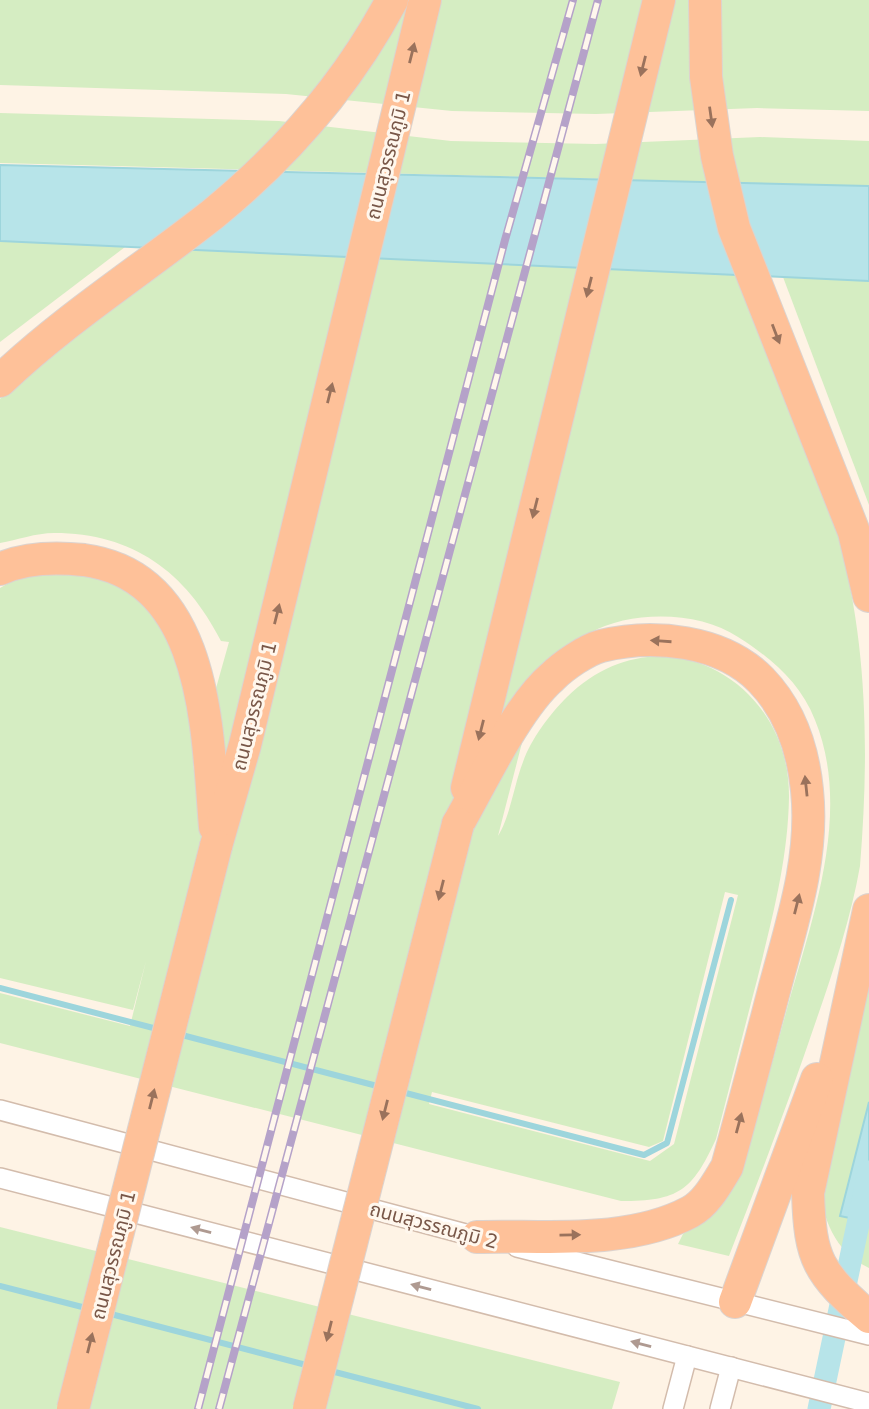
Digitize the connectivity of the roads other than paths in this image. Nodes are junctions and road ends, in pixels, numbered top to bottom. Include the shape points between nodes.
1 (392, 0) edge
2 (425, 0) edge
3 (659, 0) edge
4 (705, 0) edge
5 (0, 381) edge
6 (0, 569) edge
7 (869, 596) edge
8 (458, 824) junction
9 (216, 846) junction
10 (869, 910) edge
11 (857, 969) junction
12 (0, 1110) edge
13 (0, 1178) edge
14 (477, 1237) junction
15 (735, 1301) junction
16 (869, 1317) edge
17 (869, 1335) edge
18 (687, 1356) junction
19 (731, 1367) junction
20 (869, 1403) edge
21 (73, 1409) edge
22 (309, 1409) edge
23 (673, 1409) edge
24 (720, 1409) edge

1 - 5 highway via 349,70 273,160 214,213
9 -> 2 highway, ถนนสุวรรณภูมิ 1 via 245,745
3 -> 8 highway
4 -> 7 highway via 706,77 717,156 734,228 854,532
6 - 9 highway via 55,557 105,563 153,591 182,629 198,678
14 -> 8 highway via 617,1232 654,1225 691,1212 727,1167 798,902 806,854 808,793 802,752 780,704 759,678 725,655 685,643 640,640 598,647 552,676 525,707
8 -> 22 highway, bridge
21 -> 9 highway, ถนนสุวรรณภูมิ 1, bridge
10 - 11 highway
11 - 15 highway
11 - 16 highway via 808,1205 810,1241 829,1279
12 - 14 street, ถนนสุวรรณภูมิ 2
18 -> 13 street
14 - 15 street, ถนนสุวรรณภูมิ 2
15 - 17 street, ถนนสุวรรณภูมิ 2
18 - 19 street
18 - 23 street
19 - 20 street
19 - 24 street

